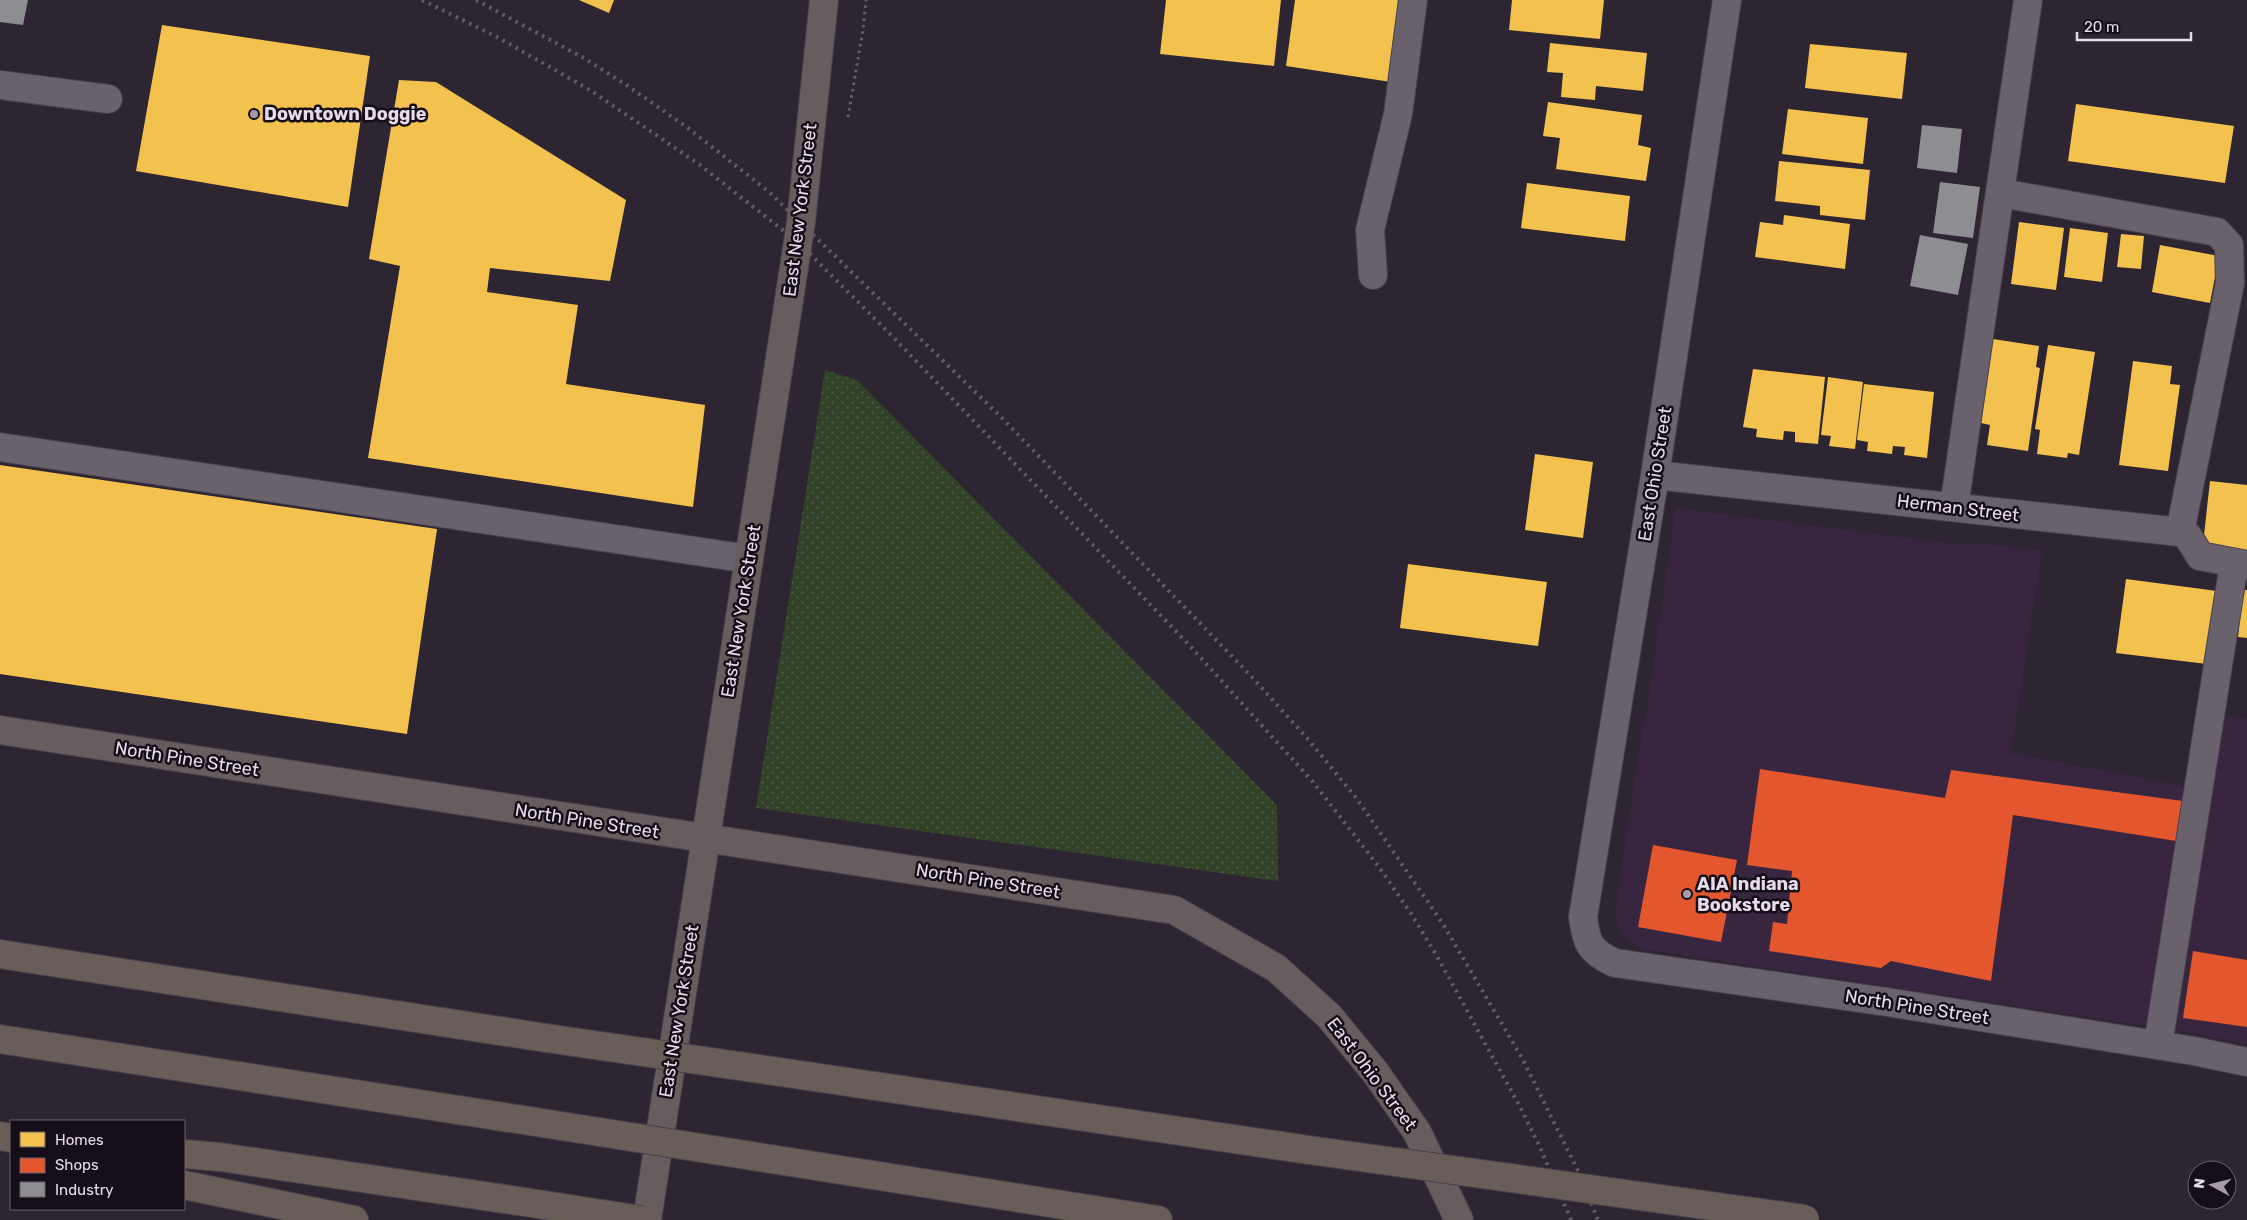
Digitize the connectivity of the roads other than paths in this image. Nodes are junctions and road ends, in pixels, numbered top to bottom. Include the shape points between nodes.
1 (824, 0) edge
2 (1413, 0) edge
3 (1727, 0) edge
4 (2028, 0) edge
5 (0, 85) edge
6 (108, 98) dead end
7 (2001, 193) junction
8 (1373, 275) dead end
9 (0, 447) edge
10 (1655, 475) junction
11 (1954, 507) junction
12 (2180, 532) junction
13 (749, 559) junction
14 (2240, 564) edge
15 (0, 730) edge
16 (705, 837) junction
17 (1174, 910) joint
18 (1590, 947) joint
19 (0, 954) edge
20 (0, 1040) edge
21 (2158, 1045) junction
22 (2247, 1062) edge
23 (185, 1154) edge
24 (185, 1185) edge
25 (1809, 1219) edge
26 (354, 1220) edge
27 (642, 1220) edge
28 (647, 1220) edge
29 (1158, 1220) edge
30 (1459, 1220) edge

1 - 13 main road, East New York Street via 801,222
2 - 8 street via 1398,114 1370,230
3 - 10 street, East Ohio Street
4 - 7 street
5 - 6 street
7 - 11 street
7 - 12 street via 2217,232 2229,245 2230,283
9 - 13 street
10 - 11 street, Herman Street
10 - 18 street, East Ohio Street via 1583,917
11 - 12 street, Herman Street
12 - 14 street via 2187,535 2200,556
13 - 16 main road, East New York Street
14 - 21 street
15 - 16 main road, North Pine Street via 655,832
16 - 17 main road, North Pine Street
16 - 28 main road, East New York Street
17 - 30 main road, East Ohio Street via 1276,968 1329,1016 1375,1072 1417,1132
18 - 21 street, North Pine Street via 1602,958 1615,963
19 - 25 highway, bridge via 1308,1150
20 - 29 highway, bridge
21 - 22 street, North Pine Street
23 - 27 highway, bridge via 230,1158
24 - 26 highway

